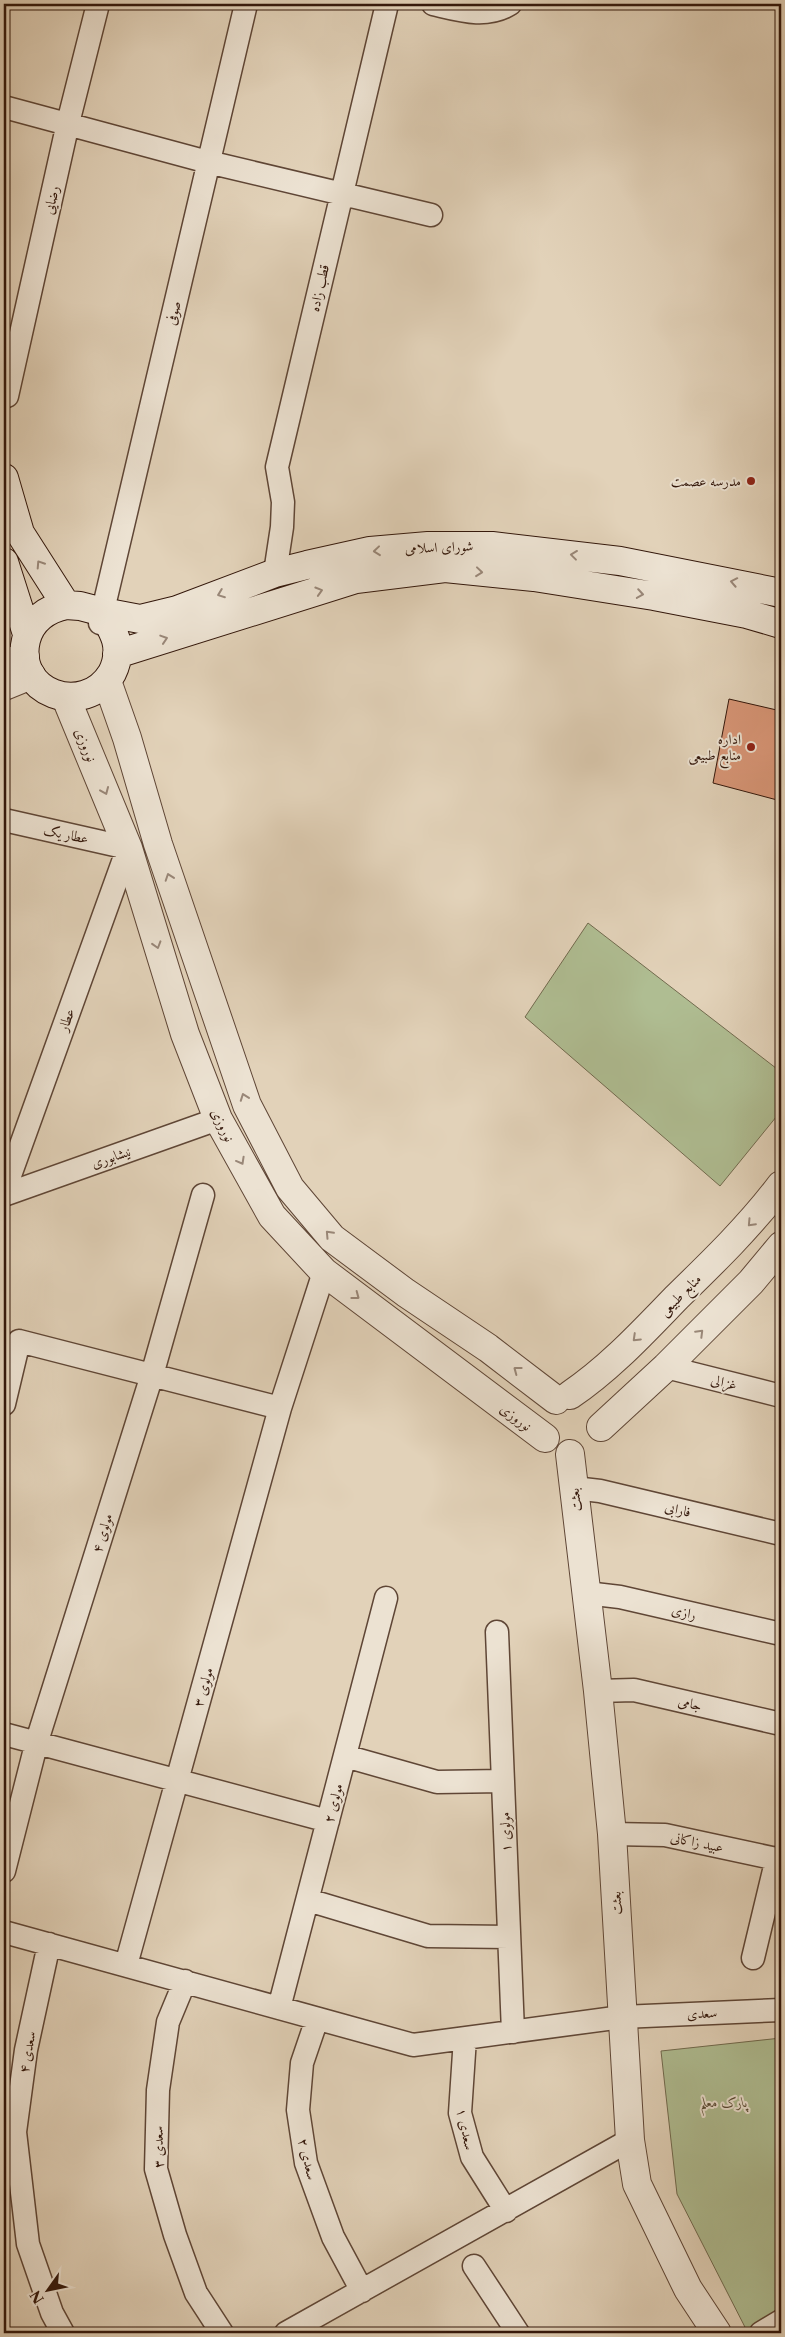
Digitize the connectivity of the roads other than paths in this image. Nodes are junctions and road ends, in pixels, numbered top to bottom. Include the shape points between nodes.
1 (98, 4) edge
2 (246, 4) edge
3 (387, 4) edge
4 (433, 4) edge
5 (510, 4) edge
6 (4, 106) edge
7 (68, 123) junction
8 (208, 162) junction
9 (341, 193) junction
10 (431, 215) dead end
11 (7, 396) dead end
12 (4, 478) edge
13 (4, 562) edge
14 (275, 573) junction
15 (781, 593) edge
16 (66, 605) junction
17 (101, 618) junction
18 (781, 624) edge
19 (117, 654) junction
20 (22, 657) edge
21 (107, 681) junction
22 (4, 686) edge
23 (66, 698) junction
24 (4, 820) edge
25 (128, 848) junction
26 (218, 1119) junction
27 (781, 1185) edge
28 (4, 1193) edge
29 (204, 1195) dead end
30 (781, 1246) edge
31 (324, 1272) junction
32 (666, 1367) junction
33 (152, 1375) junction
34 (781, 1396) edge
35 (563, 1397) junction
36 (4, 1404) edge
37 (280, 1408) junction
38 (601, 1427) junction
39 (545, 1438) junction
40 (570, 1454) junction
41 (574, 1488) junction
42 (781, 1534) edge
43 (586, 1593) junction
44 (386, 1598) dead end
45 (497, 1632) dead end
46 (781, 1634) edge
47 (598, 1691) junction
48 (781, 1724) edge
49 (4, 1734) edge
50 (37, 1741) junction
51 (345, 1756) junction
52 (177, 1779) junction
53 (503, 1781) junction
54 (328, 1821) junction
55 (612, 1834) junction
56 (779, 1859) edge
57 (4, 1871) edge
58 (308, 1900) junction
59 (4, 1932) edge
60 (509, 1937) junction
61 (49, 1944) junction
62 (753, 1958) dead end
63 (126, 1965) junction
64 (185, 1982) junction
65 (279, 2008) junction
66 (781, 2010) edge
67 (622, 2017) junction
68 (317, 2018) junction
69 (513, 2032) junction
70 (465, 2038) junction
71 (630, 2140) junction
72 (506, 2211) junction
73 (474, 2266) dead end
74 (362, 2291) junction
75 (781, 2321) edge
76 (63, 2333) edge
77 (222, 2333) edge
78 (286, 2333) edge
79 (518, 2333) edge
80 (717, 2333) edge
81 (761, 2333) edge

1 - 7 street, رضایی
2 - 8 street, صوفی
3 - 9 street, قطب زاده
4 - 5 street via 472,12 500,10
6 - 7 street
7 - 8 street
7 - 11 street, رضایی
8 - 9 street
8 - 17 street, صوفی
9 - 10 street
9 - 14 street, قطب زاده via 277,467 282,527
16 -> 12 street via 20,534
13 - 20 street
15 -> 14 street, شورای اسلامی via 620,561 492,546 428,546 370,551
14 -> 17 street, شورای اسلامی via 178,610 140,618
16 - 17 street via 80,606
16 - 20 street via 43,614 34,623
17 - 19 street via 116,641
19 -> 18 street, شورای اسلامی via 356,580 445,568 534,577 654,596
19 - 21 street
20 - 22 street
20 - 23 street via 40,686
21 - 23 street via 81,697
35 -> 21 street via 406,1293 332,1238 290,1188 247,1105 161,854
23 -> 25 street, نوروزی
24 - 25 street, عطار یک
25 -> 26 street, نوروزی via 185,1034
25 - 28 street, عطار
26 - 28 street, نیشابوری
26 -> 31 street, نوروزی via 272,1216
27 -> 35 street, منابع طبیعی via 754,1220 643,1332 595,1378
29 - 33 street, مولوی ۴
32 -> 30 street via 751,1282
31 - 37 street, مولوی ۳
31 -> 39 street, نوروزی
32 - 34 street, غزالی
32 - 38 street
33 - 36 street via 19,1341
33 - 37 street
33 - 50 street, مولوی ۴
35 - 38 street via 582,1397 593,1404
35 - 39 street via 546,1410 542,1424
37 - 52 street, مولوی ۳
38 - 40 street via 591,1447 581,1453
39 - 40 street via 552,1446
40 - 41 street, بعثت
41 - 42 street, فارابی via 600,1491
41 - 43 street, بعثت
43 - 46 street, رازی via 620,1597
43 - 47 street, بعثت
44 - 51 street, مولوی ۲
45 - 53 street, مولوی ۱
47 - 48 street, جامی via 634,1690
47 - 55 street, بعثت
49 - 50 street
50 - 52 street
50 - 57 street, مولوی ۴
51 - 53 street via 437,1782
51 - 54 street, مولوی ۲
52 - 54 street
52 - 63 street, مولوی ۳
53 - 60 street, مولوی ۱
54 - 58 street, مولوی ۲
55 - 56 street, عبید زاکانی via 665,1835
55 - 67 street, بعثت
56 - 62 street
58 - 60 street via 428,1936
58 - 65 street, مولوی ۲
59 - 61 street, سعدی
60 - 69 street, مولوی ۱
61 - 63 street, سعدی
61 - 76 street, سعدی ۴ via 26,2050 15,2132 28,2244 52,2313
63 - 64 street, سعدی
64 - 65 street, سعدی
64 - 77 street, سعدی ۳ via 168,2022 158,2090 156,2169 196,2293
65 - 68 street, سعدی
66 - 67 street, سعدی
67 - 69 street, سعدی
67 - 71 street, بعثت
68 - 70 street, سعدی via 413,2045
68 - 74 street, سعدی ۲ via 302,2063 298,2110 306,2163 332,2237
69 - 70 street, سعدی
70 - 72 street, سعدی ۱ via 460,2113 472,2157
71 - 72 street
71 - 80 street, بعثت via 637,2184 688,2289
72 - 74 street
73 - 79 street
74 - 78 street
75 - 81 street

